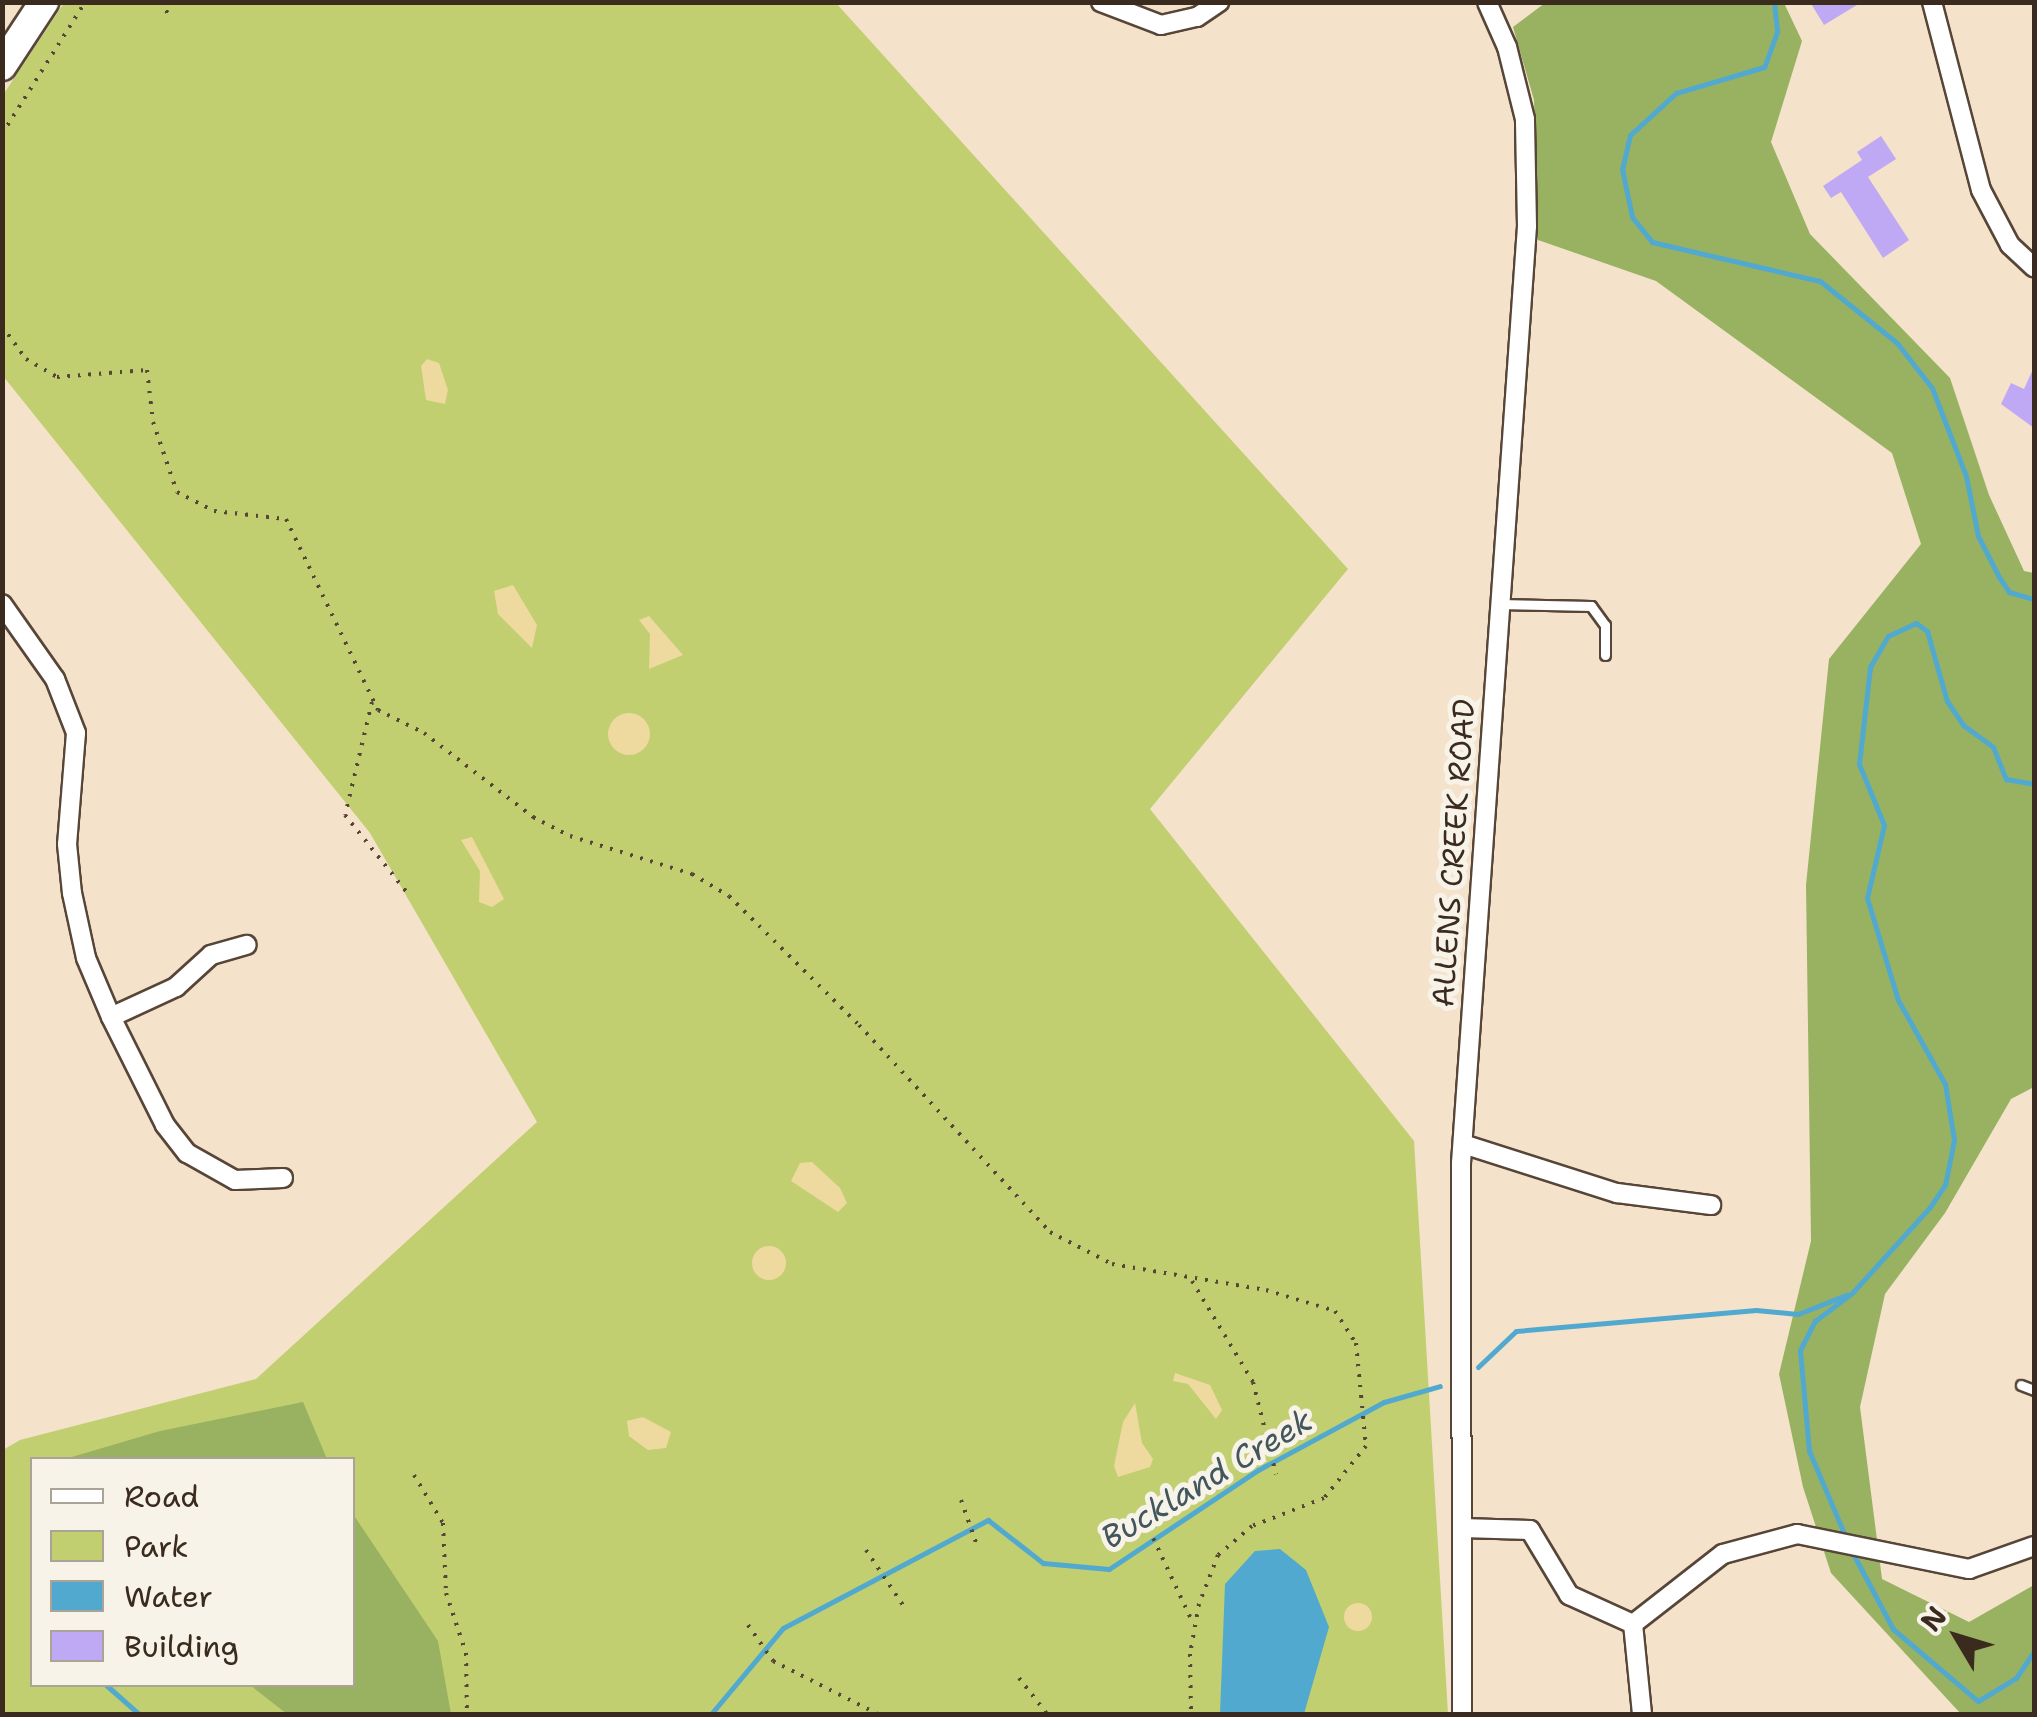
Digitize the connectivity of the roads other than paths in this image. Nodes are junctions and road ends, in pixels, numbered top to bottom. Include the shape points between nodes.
1 (1101, 2) edge
2 (1220, 2) edge
3 (1487, 2) edge
4 (1932, 2) edge
5 (57, 6) edge
6 (2, 66) edge
7 (2034, 268) edge
8 (2, 604) edge
9 (1499, 604) junction
10 (1605, 656) dead end
11 (247, 946) dead end
12 (111, 1018) junction
13 (1462, 1144) junction
14 (283, 1178) dead end
15 (1711, 1205) dead end
16 (2020, 1384) dead end
17 (2034, 1390) edge
18 (1462, 1528) junction
19 (2034, 1546) edge
20 (1633, 1624) junction
21 (1462, 1714) edge
22 (1642, 1714) edge

1 - 2 street via 1160,25 1197,17
3 - 9 street, ALLENS CREEK ROAD via 1518,82 1527,155
4 - 7 street via 1981,190 2010,245
5 - 6 main road
8 - 12 street via 56,679 76,733 67,844 72,893 86,958
9 - 10 lane via 1591,606 1605,626
9 - 13 street, ALLENS CREEK ROAD
11 - 12 street via 211,955 176,987
12 - 14 street via 186,1153 235,1180
13 - 15 street via 1617,1194
13 - 18 street, ALLENS CREEK ROAD
16 - 17 lane
18 - 20 street via 1530,1530 1569,1594
18 - 21 street, ALLENS CREEK ROAD
19 - 20 street via 1969,1569 1789,1535 1724,1554
20 - 22 street

